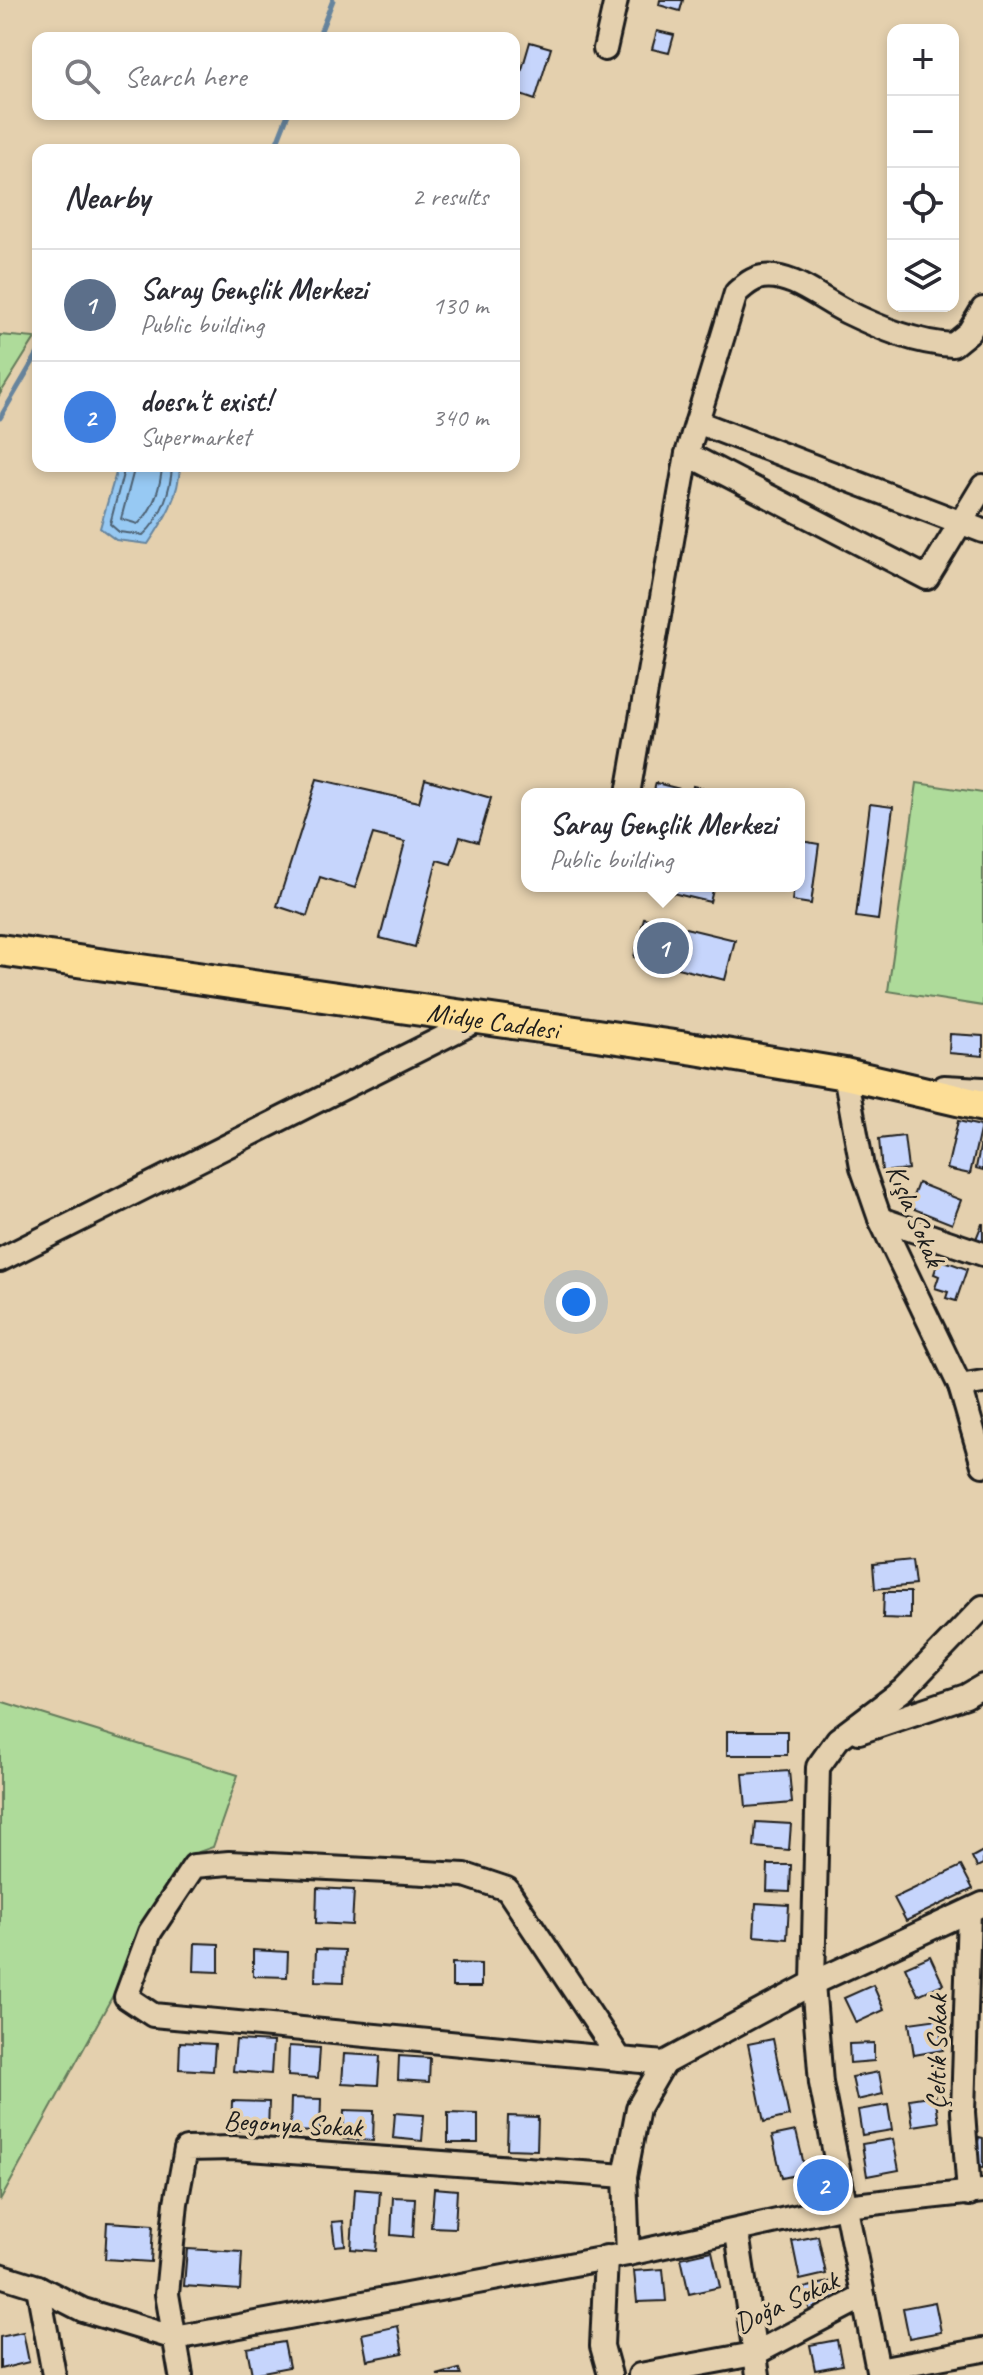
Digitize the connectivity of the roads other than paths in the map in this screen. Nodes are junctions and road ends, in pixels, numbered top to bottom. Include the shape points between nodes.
1 (616, 0) edge
2 (605, 49) dead end
3 (983, 309) edge
4 (697, 422) junction
5 (687, 454) junction
6 (983, 486) edge
7 (961, 522) junction
8 (983, 531) edge
9 (629, 788) edge
10 (0, 950) edge
11 (482, 1018) junction
12 (845, 1074) junction
13 (895, 1084) junction
14 (983, 1089) edge
15 (983, 1106) edge
16 (880, 1219) junction
17 (983, 1254) edge
18 (0, 1260) edge
19 (983, 1382) edge
20 (960, 1386) junction
21 (983, 1465) edge
22 (983, 1607) edge
23 (983, 1686) edge
24 (838, 1739) junction
25 (976, 1908) edge
26 (813, 1983) junction
27 (620, 2059) junction
28 (664, 2063) junction
29 (973, 2115) edge
30 (625, 2176) junction
31 (976, 2192) edge
32 (845, 2206) junction
33 (737, 2233) junction
34 (628, 2254) junction
35 (606, 2257) junction
36 (0, 2275) edge
37 (38, 2287) junction
38 (863, 2297) junction
39 (175, 2338) junction
40 (983, 2350) edge
41 (756, 2365) edge
42 (878, 2372) edge
43 (54, 2375) edge
44 (181, 2375) edge
45 (610, 2375) edge
46 (640, 2375) edge

1 - 2 street
3 - 4 street via 953,345 926,343 849,313 785,279 764,276 750,281 736,293
4 - 5 street
4 - 7 street
5 - 7 street via 927,578
5 - 9 street
6 - 7 street
7 - 8 street
10 - 11 main road, Midye Caddesi
11 - 12 main road, Midye Caddesi
11 - 18 street
12 - 13 main road, Midye Caddesi
12 - 16 street, Kışla Sokak via 862,1167
13 - 14 street
13 - 15 main road, Midye Caddesi
16 - 17 street
16 - 20 street, Kışla Sokak
19 - 20 street
20 - 21 street, Kışla Sokak
22 - 24 street via 903,1690
23 - 24 street
24 - 26 street via 818,1767
25 - 26 street
25 - 29 street, Çeltik Sokak
26 - 28 street
26 - 32 street via 821,2083
27 - 27 street via 153,2015 126,1997 150,1932 194,1866 229,1863 465,1875 507,1889
27 - 28 street
28 - 30 street via 638,2108
29 - 31 street, Çeltik Sokak
30 - 34 street
30 - 39 street, Begonya Sokak via 186,2149 167,2294
31 - 32 street
32 - 33 street
32 - 38 street
33 - 34 street
33 - 41 street
34 - 35 street
35 - 39 street
35 - 45 street via 602,2346
36 - 37 street
37 - 39 street via 83,2310
37 - 43 street
38 - 41 street, Doğa Sokak
38 - 42 street
39 - 44 street, Begonya Sokak
40 - 42 street
41 - 46 street, Doğa Sokak

